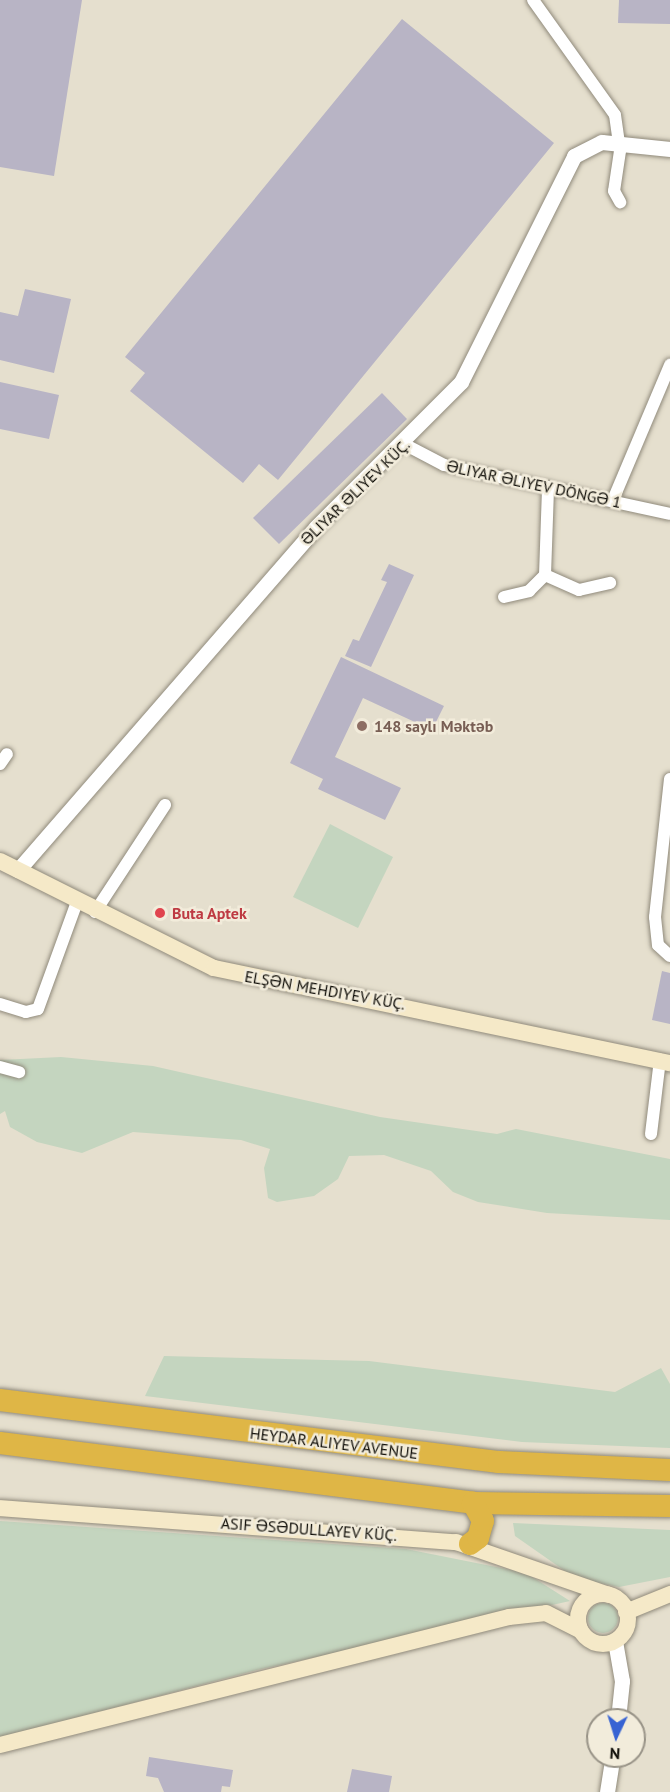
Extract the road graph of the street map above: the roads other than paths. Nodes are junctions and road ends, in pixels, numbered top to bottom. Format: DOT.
graph roads {
  1 [pos="533,0"];
  2 [pos="620,142"];
  3 [pos="670,149"];
  4 [pos="620,202"];
  5 [pos="670,365"];
  6 [pos="404,444"];
  7 [pos="548,487"];
  8 [pos="613,500"];
  9 [pos="670,514"];
  10 [pos="545,575"];
  11 [pos="610,584"];
  12 [pos="504,597"];
  13 [pos="670,779"];
  14 [pos="165,805"];
  15 [pos="0,861"];
  16 [pos="18,870"];
  17 [pos="77,902"];
  18 [pos="95,912"];
  19 [pos="670,956"];
  20 [pos="0,1004"];
  21 [pos="665,1062"];
  22 [pos="0,1067"];
  23 [pos="19,1072"];
  24 [pos="651,1134"];
  25 [pos="0,1400"];
  26 [pos="0,1443"];
  27 [pos="670,1470"];
  28 [pos="479,1503"];
  29 [pos="670,1506"];
  30 [pos="0,1508"];
  31 [pos="670,1520"];
  32 [pos="470,1544"];
  33 [pos="670,1594"];
  34 [pos="609,1595"];
  35 [pos="626,1612"];
  36 [pos="581,1631"];
  37 [pos="615,1641"];
  38 [pos="619,1708"];
  39 [pos="0,1745"];
  40 [pos="611,1768"];
  41 [pos="608,1792"];
  1 -- 2 [label="street"];
  2 -- 3 [label="street, ƏLIYAR ƏLIYEV KÜÇ."];
  2 -- 4 [label="street"];
  2 -- 6 [label="street, ƏLIYAR ƏLIYEV KÜÇ."];
  5 -- 8 [label="street"];
  6 -- 7 [label="street, ƏLIYAR ƏLIYEV DÖNGƏ 1"];
  6 -- 16 [label="street, ƏLIYAR ƏLIYEV KÜÇ."];
  7 -- 8 [label="street, ƏLIYAR ƏLIYEV DÖNGƏ 1"];
  7 -- 10 [label="street"];
  8 -- 9 [label="street, ƏLIYAR ƏLIYEV DÖNGƏ 1"];
  10 -- 11 [label="street"];
  10 -- 12 [label="street"];
  13 -- 19 [label="street"];
  14 -- 18 [label="street"];
  15 -- 16 [label="main road, ELŞƏN MEHDIYEV KÜÇ."];
  16 -- 17 [label="main road, ELŞƏN MEHDIYEV KÜÇ."];
  17 -- 18 [label="main road, ELŞƏN MEHDIYEV KÜÇ."];
  17 -- 20 [label="street"];
  18 -- 21 [label="main road, ELŞƏN MEHDIYEV KÜÇ."];
  21 -- 24 [label="street"];
  22 -- 23 [label="street"];
  25 -- 27 [label="highway, HEYDAR ALIYEV AVENUE"];
  26 -- 28 [label="highway"];
  28 -- 29 [label="highway"];
  28 -- 31 [label="highway"];
  28 -- 32 [label="highway"];
  30 -- 32 [label="main road, ASIF ƏSƏDULLAYEV KÜÇ."];
  32 -- 34 [label="main road, ASIF ƏSƏDULLAYEV KÜÇ."];
  33 -- 35 [label="main road"];
  34 -- 35 [label="main road"];
  34 -- 36 [label="main road"];
  35 -- 37 [label="main road"];
  36 -- 37 [label="main road"];
  36 -- 39 [label="main road"];
  37 -- 38 [label="street"];
  40 -- 41 [label="street"];
}
